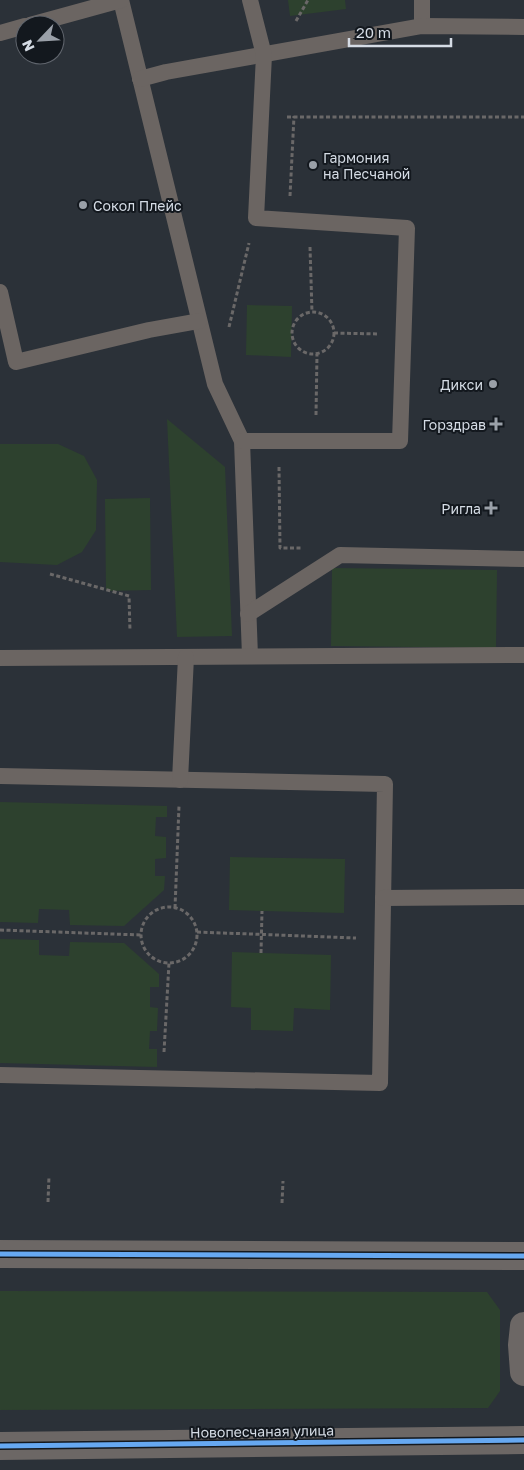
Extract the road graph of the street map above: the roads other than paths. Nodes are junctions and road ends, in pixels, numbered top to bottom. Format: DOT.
graph roads {
  1 [pos="121,0"];
  2 [pos="250,0"];
  3 [pos="422,0"];
  4 [pos="65,15"];
  5 [pos="422,26"];
  6 [pos="524,27"];
  7 [pos="15,29"];
  8 [pos="0,33"];
  9 [pos="264,55"];
  10 [pos="140,78"];
  11 [pos="0,292"];
  12 [pos="199,321"];
  13 [pos="242,441"];
  14 [pos="524,559"];
  15 [pos="248,614"];
  16 [pos="524,655"];
  17 [pos="250,656"];
  18 [pos="186,657"];
  19 [pos="0,658"];
  20 [pos="0,776"];
  21 [pos="180,780"];
  22 [pos="524,897"];
  23 [pos="383,898"];
  24 [pos="0,1075"];
  25 [pos="0,1254"];
  26 [pos="524,1256"];
  27 [pos="524,1326"];
  28 [pos="524,1372"];
  29 [pos="524,1440"];
  30 [pos="0,1446"];
  1 -- 4 [label="lane"];
  1 -- 10 [label="lane"];
  2 -- 9 [label="lane"];
  3 -- 5 [label="lane"];
  5 -- 6 [label="lane"];
  5 -- 9 [label="lane"];
  7 -- 8 [label="lane"];
  9 -- 10 [label="lane"];
  9 -- 13 [label="lane"];
  10 -- 12 [label="lane"];
  11 -- 12 [label="lane"];
  12 -- 13 [label="lane"];
  13 -- 15 [label="lane"];
  14 -- 15 [label="lane"];
  15 -- 17 [label="lane"];
  16 -- 17 [label="lane"];
  17 -- 18 [label="lane"];
  18 -- 19 [label="lane"];
  18 -- 21 [label="lane"];
  20 -- 21 [label="lane"];
  21 -- 23 [label="lane"];
  22 -- 23 [label="lane"];
  23 -- 24 [label="lane"];
  25 -- 26 [label="main road"];
  27 -- 28 [label="main road"];
  29 -- 30 [label="main road, Новопесчаная улица"];
}
